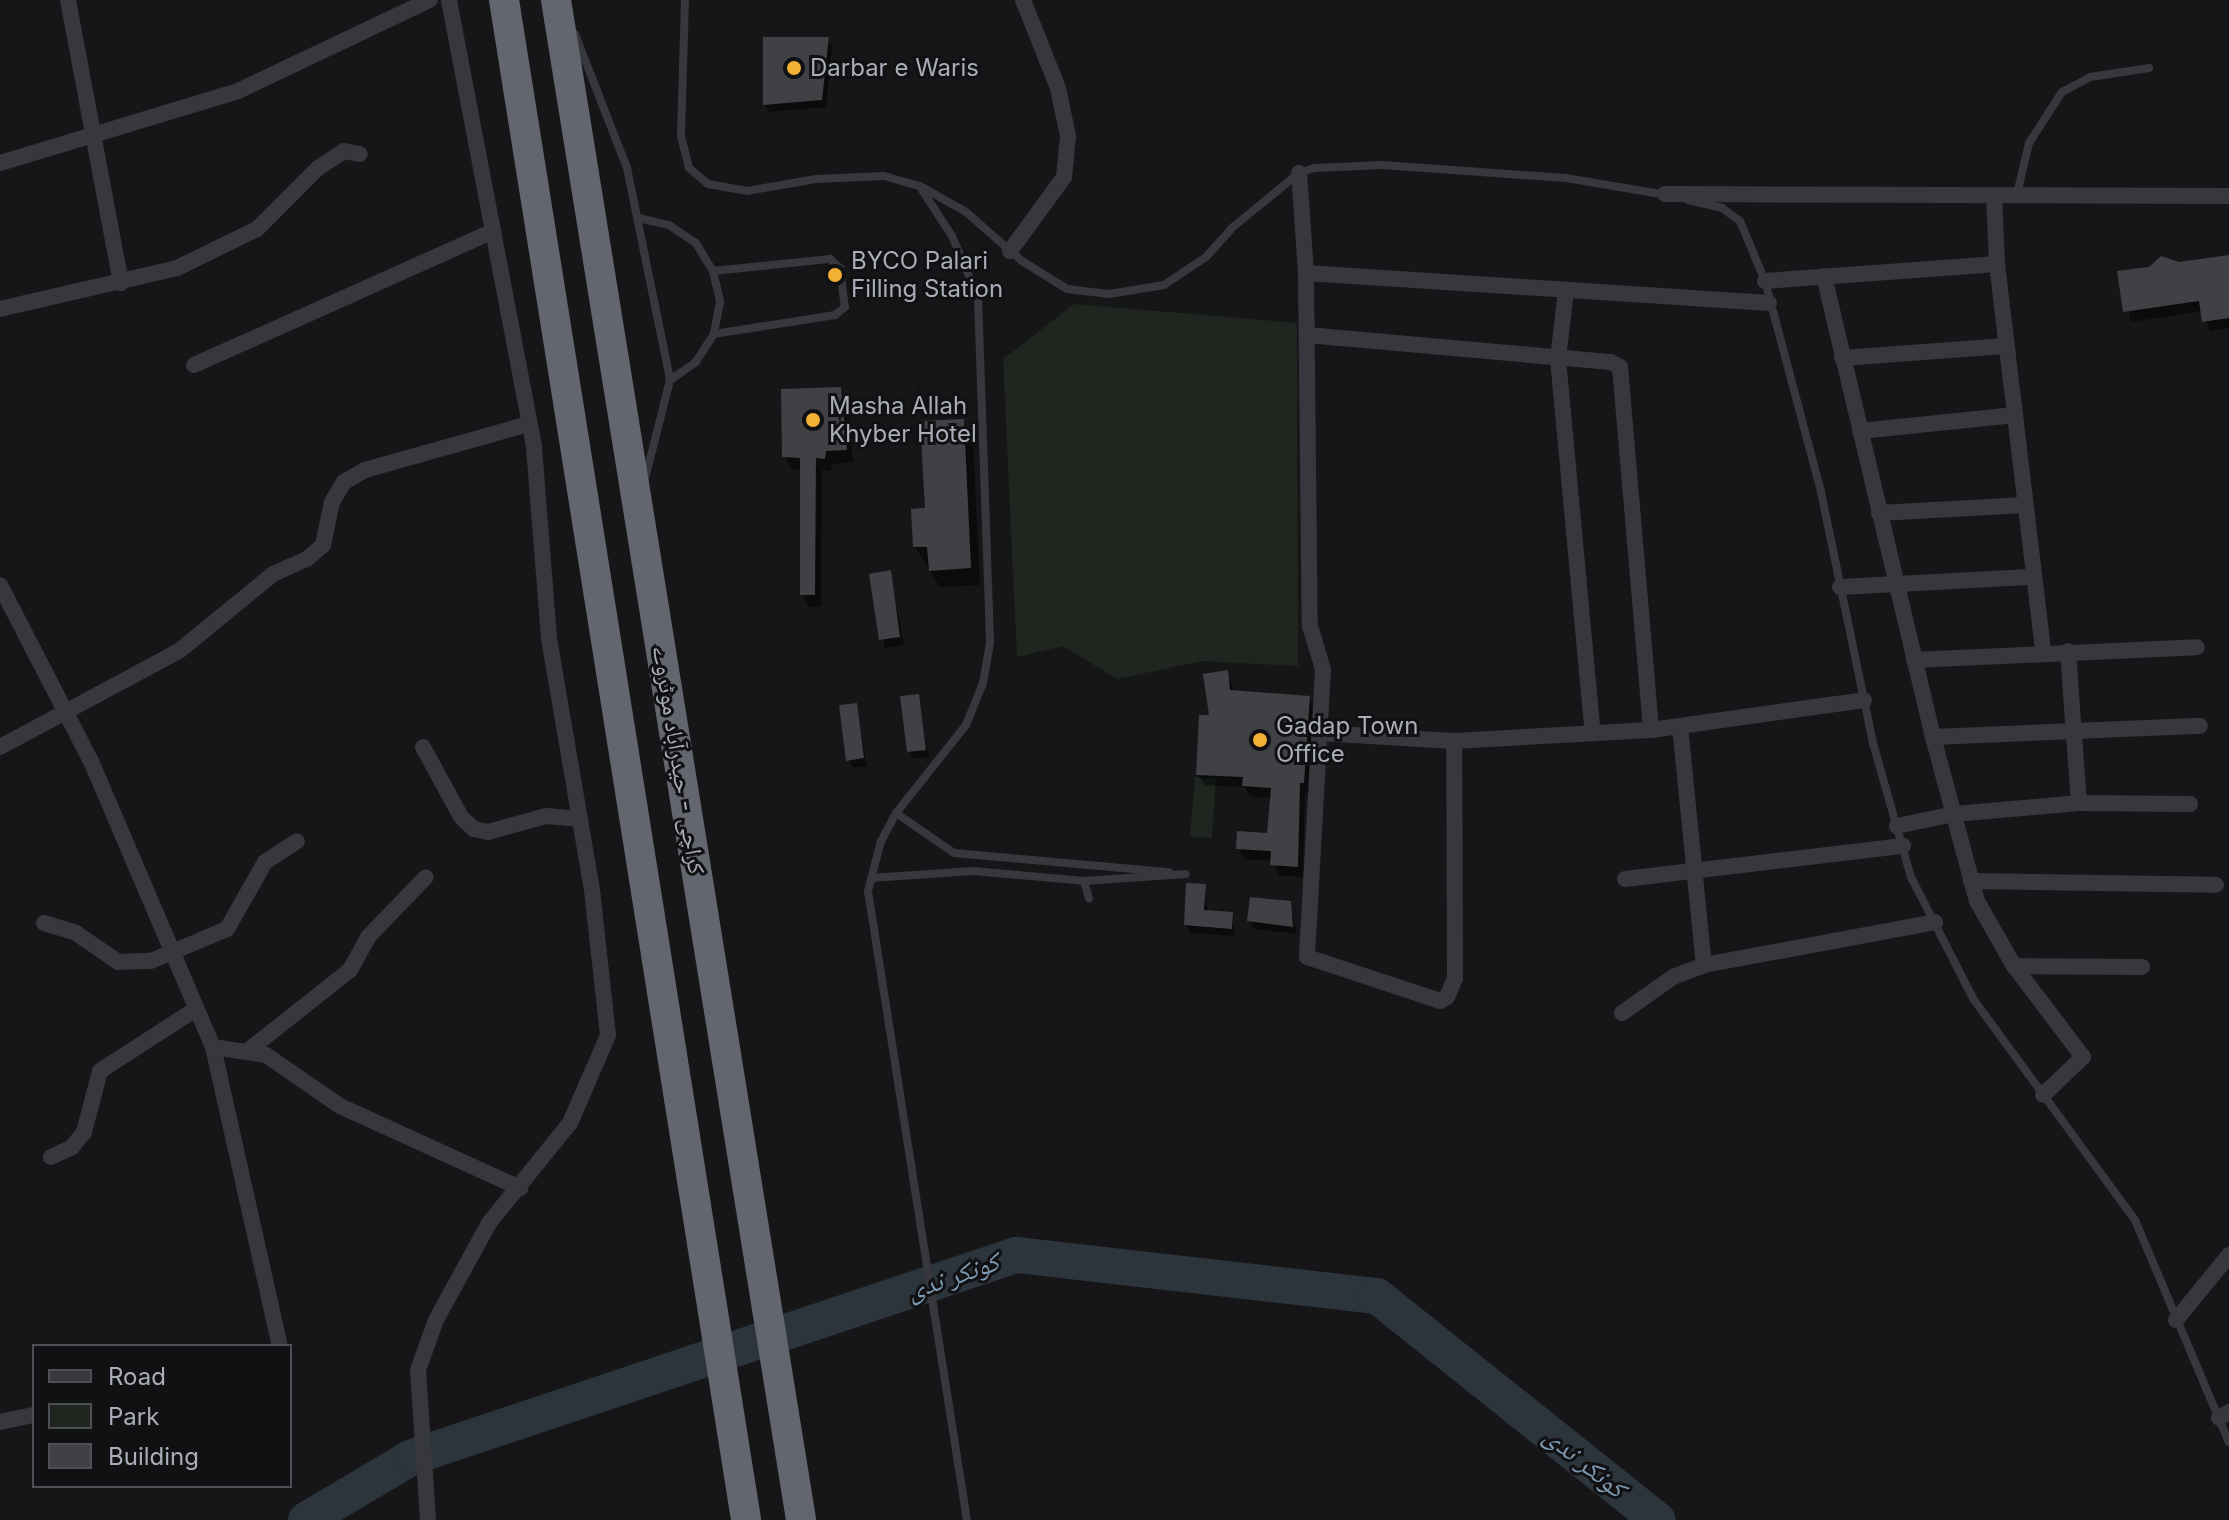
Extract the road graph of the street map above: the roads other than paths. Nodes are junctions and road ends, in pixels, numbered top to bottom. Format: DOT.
graph roads {
  1 [pos="68,0"];
  2 [pos="430,0"];
  3 [pos="449,0"];
  4 [pos="504,0"];
  5 [pos="559,0"];
  6 [pos="685,0"];
  7 [pos="1023,0"];
  8 [pos="2149,68"];
  9 [pos="95,135"];
  10 [pos="360,154"];
  11 [pos="0,163"];
  12 [pos="1299,173"];
  13 [pos="920,186"];
  14 [pos="1665,194"];
  15 [pos="1994,195"];
  16 [pos="2017,195"];
  17 [pos="2229,196"];
  18 [pos="638,218"];
  19 [pos="493,231"];
  20 [pos="1010,251"];
  21 [pos="1997,264"];
  22 [pos="713,271"];
  23 [pos="1306,273"];
  24 [pos="1824,276"];
  25 [pos="1765,281"];
  26 [pos="121,283"];
  27 [pos="1566,290"];
  28 [pos="1769,303"];
  29 [pos="0,309"];
  30 [pos="714,334"];
  31 [pos="1307,335"];
  32 [pos="2006,346"];
  33 [pos="1842,358"];
  34 [pos="1558,359"];
  35 [pos="194,365"];
  36 [pos="670,380"];
  37 [pos="2015,415"];
  38 [pos="529,424"];
  39 [pos="1860,431"];
  40 [pos="638,503"];
  41 [pos="2025,505"];
  42 [pos="1879,513"];
  43 [pos="2034,577"];
  44 [pos="1896,583"];
  45 [pos="0,585"];
  46 [pos="1840,587"];
  47 [pos="2197,647"];
  48 [pos="2068,651"];
  49 [pos="2043,652"];
  50 [pos="1914,660"];
  51 [pos="1864,700"];
  52 [pos="68,712"];
  53 [pos="1680,726"];
  54 [pos="2200,726"];
  55 [pos="1651,730"];
  56 [pos="2074,731"];
  57 [pos="1319,733"];
  58 [pos="1593,733"];
  59 [pos="1933,737"];
  60 [pos="1454,741"];
  61 [pos="0,747"];
  62 [pos="423,747"];
  63 [pos="2079,803"];
  64 [pos="2190,804"];
  65 [pos="896,813"];
  66 [pos="1954,814"];
  67 [pos="580,819"];
  68 [pos="1897,826"];
  69 [pos="297,841"];
  70 [pos="1903,846"];
  71 [pos="1694,869"];
  72 [pos="426,877"];
  73 [pos="871,878"];
  74 [pos="1625,879"];
  75 [pos="1084,881"];
  76 [pos="1971,881"];
  77 [pos="2216,885"];
  78 [pos="1089,898"];
  79 [pos="1935,922"];
  80 [pos="44,923"];
  81 [pos="174,951"];
  82 [pos="1704,965"];
  83 [pos="2014,966"];
  84 [pos="2142,967"];
  85 [pos="196,1009"];
  86 [pos="1622,1013"];
  87 [pos="213,1047"];
  88 [pos="250,1049"];
  89 [pos="2043,1095"];
  90 [pos="51,1157"];
  91 [pos="520,1188"];
  92 [pos="2229,1255"];
  93 [pos="2176,1320"];
  94 [pos="280,1344"];
  95 [pos="32,1415"];
  96 [pos="2224,1415"];
  97 [pos="0,1422"];
  98 [pos="2229,1442"];
  99 [pos="428,1520"];
  100 [pos="746,1520"];
  101 [pos="801,1520"];
  102 [pos="967,1520"];
  1 -- 9 [label="street"];
  2 -- 9 [label="street"];
  3 -- 19 [label="street"];
  4 -- 100 [label="highway"];
  5 -- 18 [label="lane"];
  5 -- 40 [label="highway, کراچی - حیدرآباد موٹروے"];
  6 -- 13 [label="lane"];
  7 -- 20 [label="street"];
  8 -- 16 [label="lane"];
  9 -- 11 [label="street"];
  9 -- 26 [label="street"];
  10 -- 26 [label="street"];
  12 -- 14 [label="lane"];
  12 -- 20 [label="lane"];
  12 -- 23 [label="street"];
  13 -- 20 [label="lane"];
  13 -- 65 [label="lane"];
  14 -- 15 [label="street"];
  14 -- 25 [label="lane"];
  15 -- 16 [label="street"];
  15 -- 21 [label="street"];
  16 -- 17 [label="street"];
  18 -- 22 [label="lane"];
  18 -- 36 [label="lane"];
  19 -- 35 [label="street"];
  19 -- 38 [label="street"];
  21 -- 24 [label="street"];
  21 -- 32 [label="street"];
  22 -- 30 [label="lane"];
  22 -- 30 [label="lane"];
  23 -- 27 [label="street"];
  23 -- 31 [label="street"];
  24 -- 25 [label="street"];
  24 -- 33 [label="street"];
  25 -- 28 [label="lane"];
  26 -- 29 [label="street"];
  27 -- 28 [label="street"];
  27 -- 34 [label="street"];
  28 -- 46 [label="lane"];
  30 -- 36 [label="lane"];
  31 -- 34 [label="street"];
  31 -- 57 [label="street"];
  32 -- 33 [label="street"];
  32 -- 37 [label="street"];
  33 -- 39 [label="street"];
  34 -- 55 [label="street"];
  34 -- 58 [label="street"];
  36 -- 40 [label="lane"];
  37 -- 39 [label="street"];
  37 -- 41 [label="street"];
  38 -- 52 [label="street"];
  38 -- 67 [label="street"];
  39 -- 42 [label="street"];
  40 -- 101 [label="highway, کراچی - حیدرآباد موٹروے"];
  41 -- 42 [label="street"];
  41 -- 43 [label="street"];
  42 -- 44 [label="street"];
  43 -- 44 [label="street"];
  43 -- 49 [label="street"];
  44 -- 46 [label="street"];
  44 -- 50 [label="street"];
  45 -- 52 [label="street"];
  46 -- 51 [label="lane"];
  47 -- 48 [label="street"];
  48 -- 49 [label="street"];
  48 -- 56 [label="street"];
  49 -- 50 [label="street"];
  50 -- 59 [label="street"];
  51 -- 53 [label="street"];
  51 -- 68 [label="lane"];
  52 -- 61 [label="street"];
  52 -- 81 [label="street"];
  53 -- 55 [label="street"];
  53 -- 71 [label="street"];
  54 -- 56 [label="street"];
  55 -- 58 [label="street"];
  56 -- 59 [label="street"];
  56 -- 63 [label="street"];
  57 -- 60 [label="street"];
  57 -- 60 [label="street"];
  58 -- 60 [label="street"];
  59 -- 66 [label="street"];
  62 -- 67 [label="street"];
  63 -- 64 [label="street"];
  63 -- 66 [label="street"];
  65 -- 73 [label="lane"];
  65 -- 75 [label="lane"];
  66 -- 68 [label="street"];
  66 -- 76 [label="street"];
  67 -- 91 [label="street"];
  68 -- 70 [label="lane"];
  69 -- 81 [label="street"];
  70 -- 71 [label="street"];
  70 -- 79 [label="lane"];
  71 -- 74 [label="street"];
  71 -- 82 [label="street"];
  72 -- 88 [label="street"];
  73 -- 75 [label="lane"];
  73 -- 102 [label="lane"];
  75 -- 78 [label="lane"];
  76 -- 77 [label="street"];
  76 -- 83 [label="street"];
  79 -- 82 [label="street"];
  79 -- 89 [label="lane"];
  80 -- 81 [label="street"];
  81 -- 85 [label="street"];
  82 -- 86 [label="street"];
  83 -- 84 [label="street"];
  83 -- 89 [label="street"];
  85 -- 87 [label="street"];
  85 -- 90 [label="street"];
  87 -- 88 [label="street"];
  87 -- 94 [label="street"];
  88 -- 91 [label="street"];
  89 -- 93 [label="lane"];
  91 -- 99 [label="street"];
  92 -- 93 [label="street"];
  93 -- 96 [label="lane"];
  95 -- 97 [label="street"];
  96 -- 98 [label="lane"];
}
